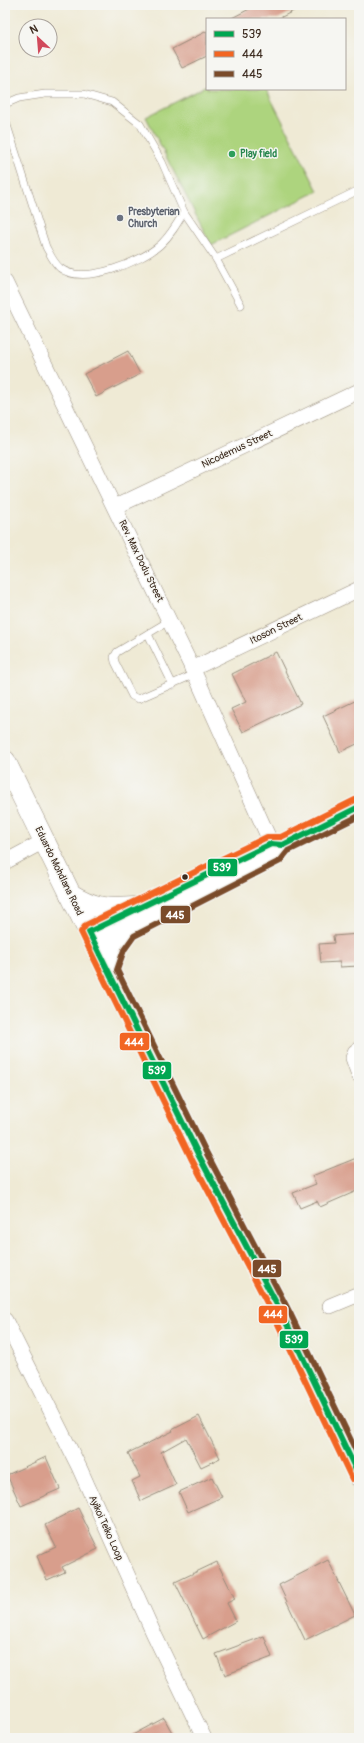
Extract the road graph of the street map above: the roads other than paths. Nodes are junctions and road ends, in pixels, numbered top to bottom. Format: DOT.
graph roads {
  1 [pos="5,104"];
  2 [pos="5,119"];
  3 [pos="359,190"];
  4 [pos="184,212"];
  5 [pos="216,259"];
  6 [pos="5,282"];
  7 [pos="241,305"];
  8 [pos="359,391"];
  9 [pos="115,507"];
  10 [pos="359,589"];
  11 [pos="169,621"];
  12 [pos="148,634"];
  13 [pos="194,672"];
  14 [pos="173,684"];
  15 [pos="5,760"];
  16 [pos="359,807"];
  17 [pos="44,842"];
  18 [pos="277,847"];
  19 [pos="5,862"];
  20 [pos="70,894"];
  21 [pos="141,907"];
  22 [pos="129,930"];
  23 [pos="92,940"];
  24 [pos="108,970"];
  25 [pos="359,1049"];
  26 [pos="359,1075"];
  27 [pos="359,1294"];
  28 [pos="330,1306"];
  29 [pos="5,1320"];
  30 [pos="359,1476"];
  31 [pos="204,1738"];
  1 -- 4 [label="lane"];
  2 -- 4 [label="lane"];
  3 -- 5 [label="lane"];
  4 -- 5 [label="lane"];
  5 -- 7 [label="lane"];
  6 -- 9 [label="street, Rev. Max Dodu Street"];
  8 -- 9 [label="street, Nicodemus Street"];
  9 -- 11 [label="street, Rev. Max Dodu Street"];
  10 -- 13 [label="street, Itoson Street"];
  11 -- 12 [label="lane"];
  11 -- 13 [label="street, Rev. Max Dodu Street"];
  12 -- 14 [label="lane"];
  12 -- 14 [label="lane"];
  13 -- 14 [label="lane"];
  13 -- 18 [label="street, Rev. Max Dodu Street"];
  15 -- 17 [label="main road, Eduardo Mohdlana Road"];
  16 -- 18 [label="street"];
  17 -- 19 [label="street"];
  17 -- 20 [label="main road, Eduardo Mohdlana Road"];
  18 -- 21 [label="street"];
  18 -- 22 [label="street"];
  20 -- 21 [label="main road"];
  20 -- 23 [label="main road, Eduardo Mohdlana Road"];
  21 -- 23 [label="street"];
  22 -- 23 [label="street"];
  22 -- 24 [label="main road"];
  23 -- 24 [label="main road, Eduardo Mohdlana Road"];
  24 -- 30 [label="main road, Eduardo Mohdlana Road"];
  25 -- 26 [label="street"];
  27 -- 28 [label="street"];
  29 -- 31 [label="street, Ayikoi Teiko Loop"];
}
